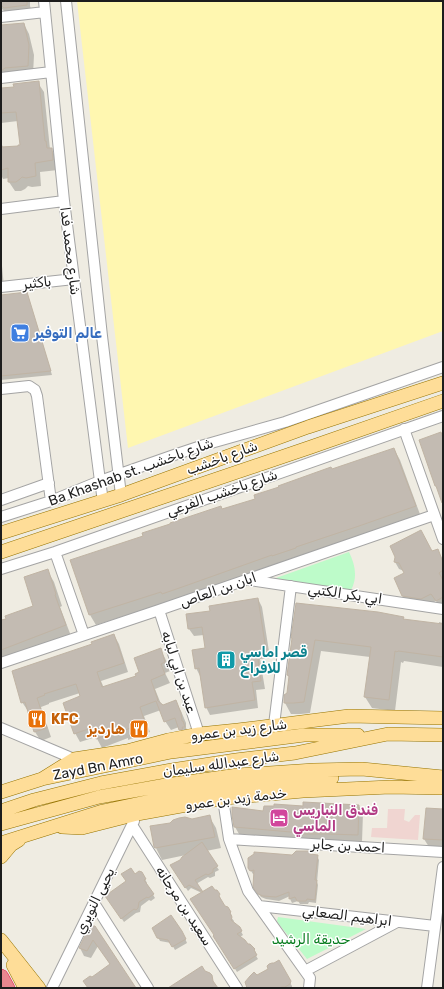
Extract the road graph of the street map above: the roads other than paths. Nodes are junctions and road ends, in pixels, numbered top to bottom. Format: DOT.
graph roads {
  1 [pos="44,1"];
  2 [pos="66,1"];
  3 [pos="45,12"];
  4 [pos="1,17"];
  5 [pos="51,72"];
  6 [pos="1,78"];
  7 [pos="64,201"];
  8 [pos="1,209"];
  9 [pos="74,279"];
  10 [pos="1,287"];
  11 [pos="443,367"];
  12 [pos="443,383"];
  13 [pos="1,389"];
  14 [pos="443,401"];
  15 [pos="343,402"];
  16 [pos="443,416"];
  17 [pos="308,427"];
  18 [pos="404,429"];
  19 [pos="266,462"];
  20 [pos="118,475"];
  21 [pos="271,476"];
  22 [pos="100,481"];
  23 [pos="49,483"];
  24 [pos="121,495"];
  25 [pos="1,500"];
  26 [pos="51,501"];
  27 [pos="103,501"];
  28 [pos="434,515"];
  29 [pos="1,517"];
  30 [pos="1,533"];
  31 [pos="443,539"];
  32 [pos="1,552"];
  33 [pos="55,552"];
  34 [pos="1,569"];
  35 [pos="247,580"];
  36 [pos="291,586"];
  37 [pos="443,609"];
  38 [pos="159,610"];
  39 [pos="84,635"];
  40 [pos="1,663"];
  41 [pos="443,718"];
  42 [pos="274,725"];
  43 [pos="1,728"];
  44 [pos="202,733"];
  45 [pos="388,734"];
  46 [pos="443,735"];
  47 [pos="178,738"];
  48 [pos="216,747"];
  49 [pos="171,752"];
  50 [pos="74,759"];
  51 [pos="413,774"];
  52 [pos="443,777"];
  53 [pos="42,779"];
  54 [pos="443,788"];
  55 [pos="1,792"];
  56 [pos="223,799"];
  57 [pos="1,811"];
  58 [pos="134,819"];
  59 [pos="1,824"];
  60 [pos="55,826"];
  61 [pos="25,836"];
  62 [pos="229,839"];
  63 [pos="1,843"];
  64 [pos="443,852"];
  65 [pos="1,857"];
  66 [pos="443,867"];
  67 [pos="94,903"];
  68 [pos="259,906"];
  69 [pos="397,922"];
  70 [pos="435,926"];
  71 [pos="2,941"];
  72 [pos="305,971"];
  73 [pos="1,977"];
  74 [pos="7,988"];
  75 [pos="25,988"];
  76 [pos="39,988"];
  77 [pos="52,988"];
  78 [pos="148,988"];
  79 [pos="237,988"];
  80 [pos="309,988"];
  81 [pos="427,988"];
  1 -- 3 [label="street, شارع محمد فدا"];
  2 -- 20 [label="street, شارع محمد فدا"];
  3 -- 4 [label="street"];
  3 -- 5 [label="street, شارع محمد فدا"];
  5 -- 6 [label="street"];
  5 -- 7 [label="street, شارع محمد فدا"];
  7 -- 8 [label="street"];
  7 -- 9 [label="street, شارع محمد فدا"];
  9 -- 10 [label="street, باكثير"];
  9 -- 22 [label="street, شارع محمد فدا"];
  11 -- 15 [label="street, Ba Khashab st. شارع باخشب"];
  12 -- 17 [label="main road, شارع باخشب"];
  13 -- 23 [label="street"];
  14 -- 19 [label="main road, شارع باخشب"];
  15 -- 17 [label="street"];
  15 -- 20 [label="street, Ba Khashab st. شارع باخشب"];
  16 -- 18 [label="street, شارع باخشب الفرعي"];
  17 -- 24 [label="main road, شارع باخشب"];
  18 -- 21 [label="street, شارع باخشب الفرعي"];
  18 -- 28 [label="street"];
  19 -- 21 [label="street"];
  19 -- 32 [label="main road, شارع باخشب"];
  20 -- 22 [label="street, Ba Khashab st. شارع باخشب"];
  20 -- 24 [label="street, شارع محمد فدا"];
  21 -- 33 [label="street, شارع باخشب الفرعي"];
  22 -- 26 [label="street, Ba Khashab st. شارع باخشب"];
  22 -- 27 [label="street, شارع محمد فدا"];
  23 -- 25 [label="street"];
  23 -- 26 [label="street"];
  24 -- 27 [label="main road, شارع باخشب"];
  26 -- 29 [label="street, Ba Khashab st. شارع باخشب"];
  27 -- 30 [label="main road, شارع باخشب"];
  28 -- 31 [label="street"];
  28 -- 35 [label="street, ابان بن العاص"];
  33 -- 34 [label="street, شارع باخشب الفرعي"];
  33 -- 39 [label="street"];
  35 -- 36 [label="street, ابي بكر الكتبي"];
  35 -- 38 [label="street, ابان بن العاص"];
  36 -- 37 [label="street, ابي بكر الكتبي"];
  36 -- 42 [label="street"];
  38 -- 39 [label="street, ابان بن العاص"];
  38 -- 44 [label="street, عبد بن ابي لبابه"];
  39 -- 40 [label="street, ابان بن العاص"];
  41 -- 42 [label="main road, شارع زيد بن عمرو"];
  42 -- 44 [label="main road, شارع زيد بن عمرو"];
  43 -- 50 [label="street"];
  44 -- 47 [label="main road, شارع زيد بن عمرو"];
  44 -- 48 [label="main road"];
  45 -- 46 [label="main road, شارع عبدالله سليمان"];
  45 -- 48 [label="main road, Zayd Bn Amro"];
  45 -- 57 [label="main road, شارع عبدالله سليمان"];
  47 -- 49 [label="main road"];
  47 -- 50 [label="main road, شارع زيد بن عمرو"];
  48 -- 49 [label="main road, Zayd Bn Amro"];
  49 -- 53 [label="main road, Zayd Bn Amro"];
  50 -- 53 [label="main road, شارع زيد بن عمرو"];
  51 -- 52 [label="main road, شارع عبدالله سليمان"];
  51 -- 59 [label="main road, شارع عبدالله سليمان"];
  51 -- 60 [label="main road"];
  53 -- 55 [label="main road, Zayd Bn Amro"];
  54 -- 56 [label="main road, خدمة زيد بن عمرو"];
  56 -- 58 [label="main road, خدمة زيد بن عمرو"];
  56 -- 62 [label="street"];
  58 -- 60 [label="main road, خدمة زيد بن عمرو"];
  58 -- 67 [label="street, يحيى النويري"];
  58 -- 79 [label="street, سعيد بن مرجانه"];
  60 -- 61 [label="main road"];
  61 -- 63 [label="main road"];
  61 -- 65 [label="main road"];
  62 -- 64 [label="street, احمد بن جابر"];
  62 -- 68 [label="street"];
  66 -- 70 [label="street"];
  67 -- 77 [label="street, يحيى النويري"];
  67 -- 78 [label="street"];
  68 -- 69 [label="street, ابراهيم الصعابي"];
  68 -- 72 [label="street"];
  69 -- 70 [label="street, ابراهيم الصعابي"];
  69 -- 72 [label="street"];
  70 -- 81 [label="street"];
  71 -- 75 [label="main road"];
  71 -- 76 [label="main road"];
  72 -- 80 [label="street"];
  73 -- 74 [label="highway"];
}
